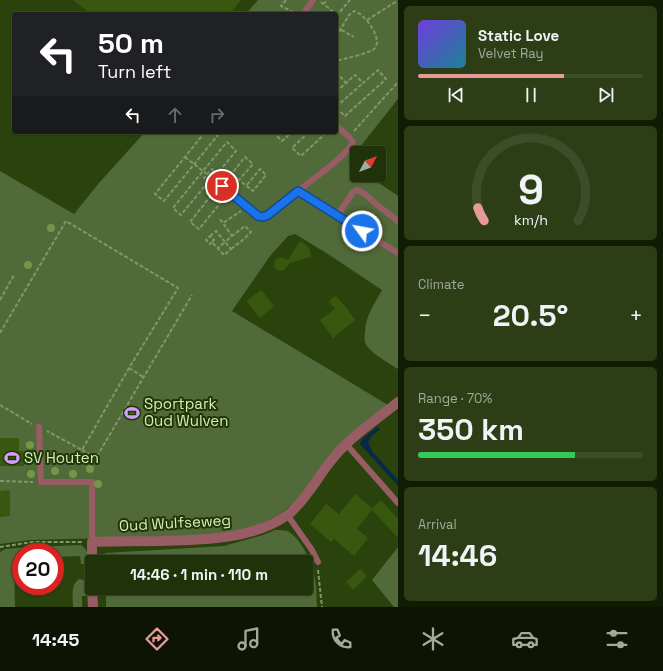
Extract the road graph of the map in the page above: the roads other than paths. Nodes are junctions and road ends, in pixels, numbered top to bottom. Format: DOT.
graph roads {
  1 [pos="313,0"];
  2 [pos="304,12"];
  3 [pos="338,127"];
  4 [pos="222,186"];
  5 [pos="298,191"];
  6 [pos="337,216"];
  7 [pos="398,221"];
  8 [pos="398,253"];
  9 [pos="398,402"];
  10 [pos="39,427"];
  11 [pos="346,444"];
  12 [pos="398,503"];
  13 [pos="288,516"];
  14 [pos="92,542"];
  15 [pos="92,555"];
  16 [pos="318,562"];
  17 [pos="92,595"];
  18 [pos="93,607"];
  1 -- 2 [label="lane"];
  3 -- 5 [label="lane"];
  4 -- 5 [label="lane"];
  5 -- 6 [label="lane"];
  6 -- 7 [label="lane"];
  6 -- 8 [label="lane"];
  9 -- 11 [label="street, Oud Wulfseweg"];
  10 -- 14 [label="lane"];
  11 -- 12 [label="lane"];
  11 -- 13 [label="street, Oud Wulfseweg"];
  13 -- 14 [label="street, Oud Wulfseweg"];
  13 -- 16 [label="lane"];
  14 -- 15 [label="street"];
  17 -- 18 [label="street"];
}
